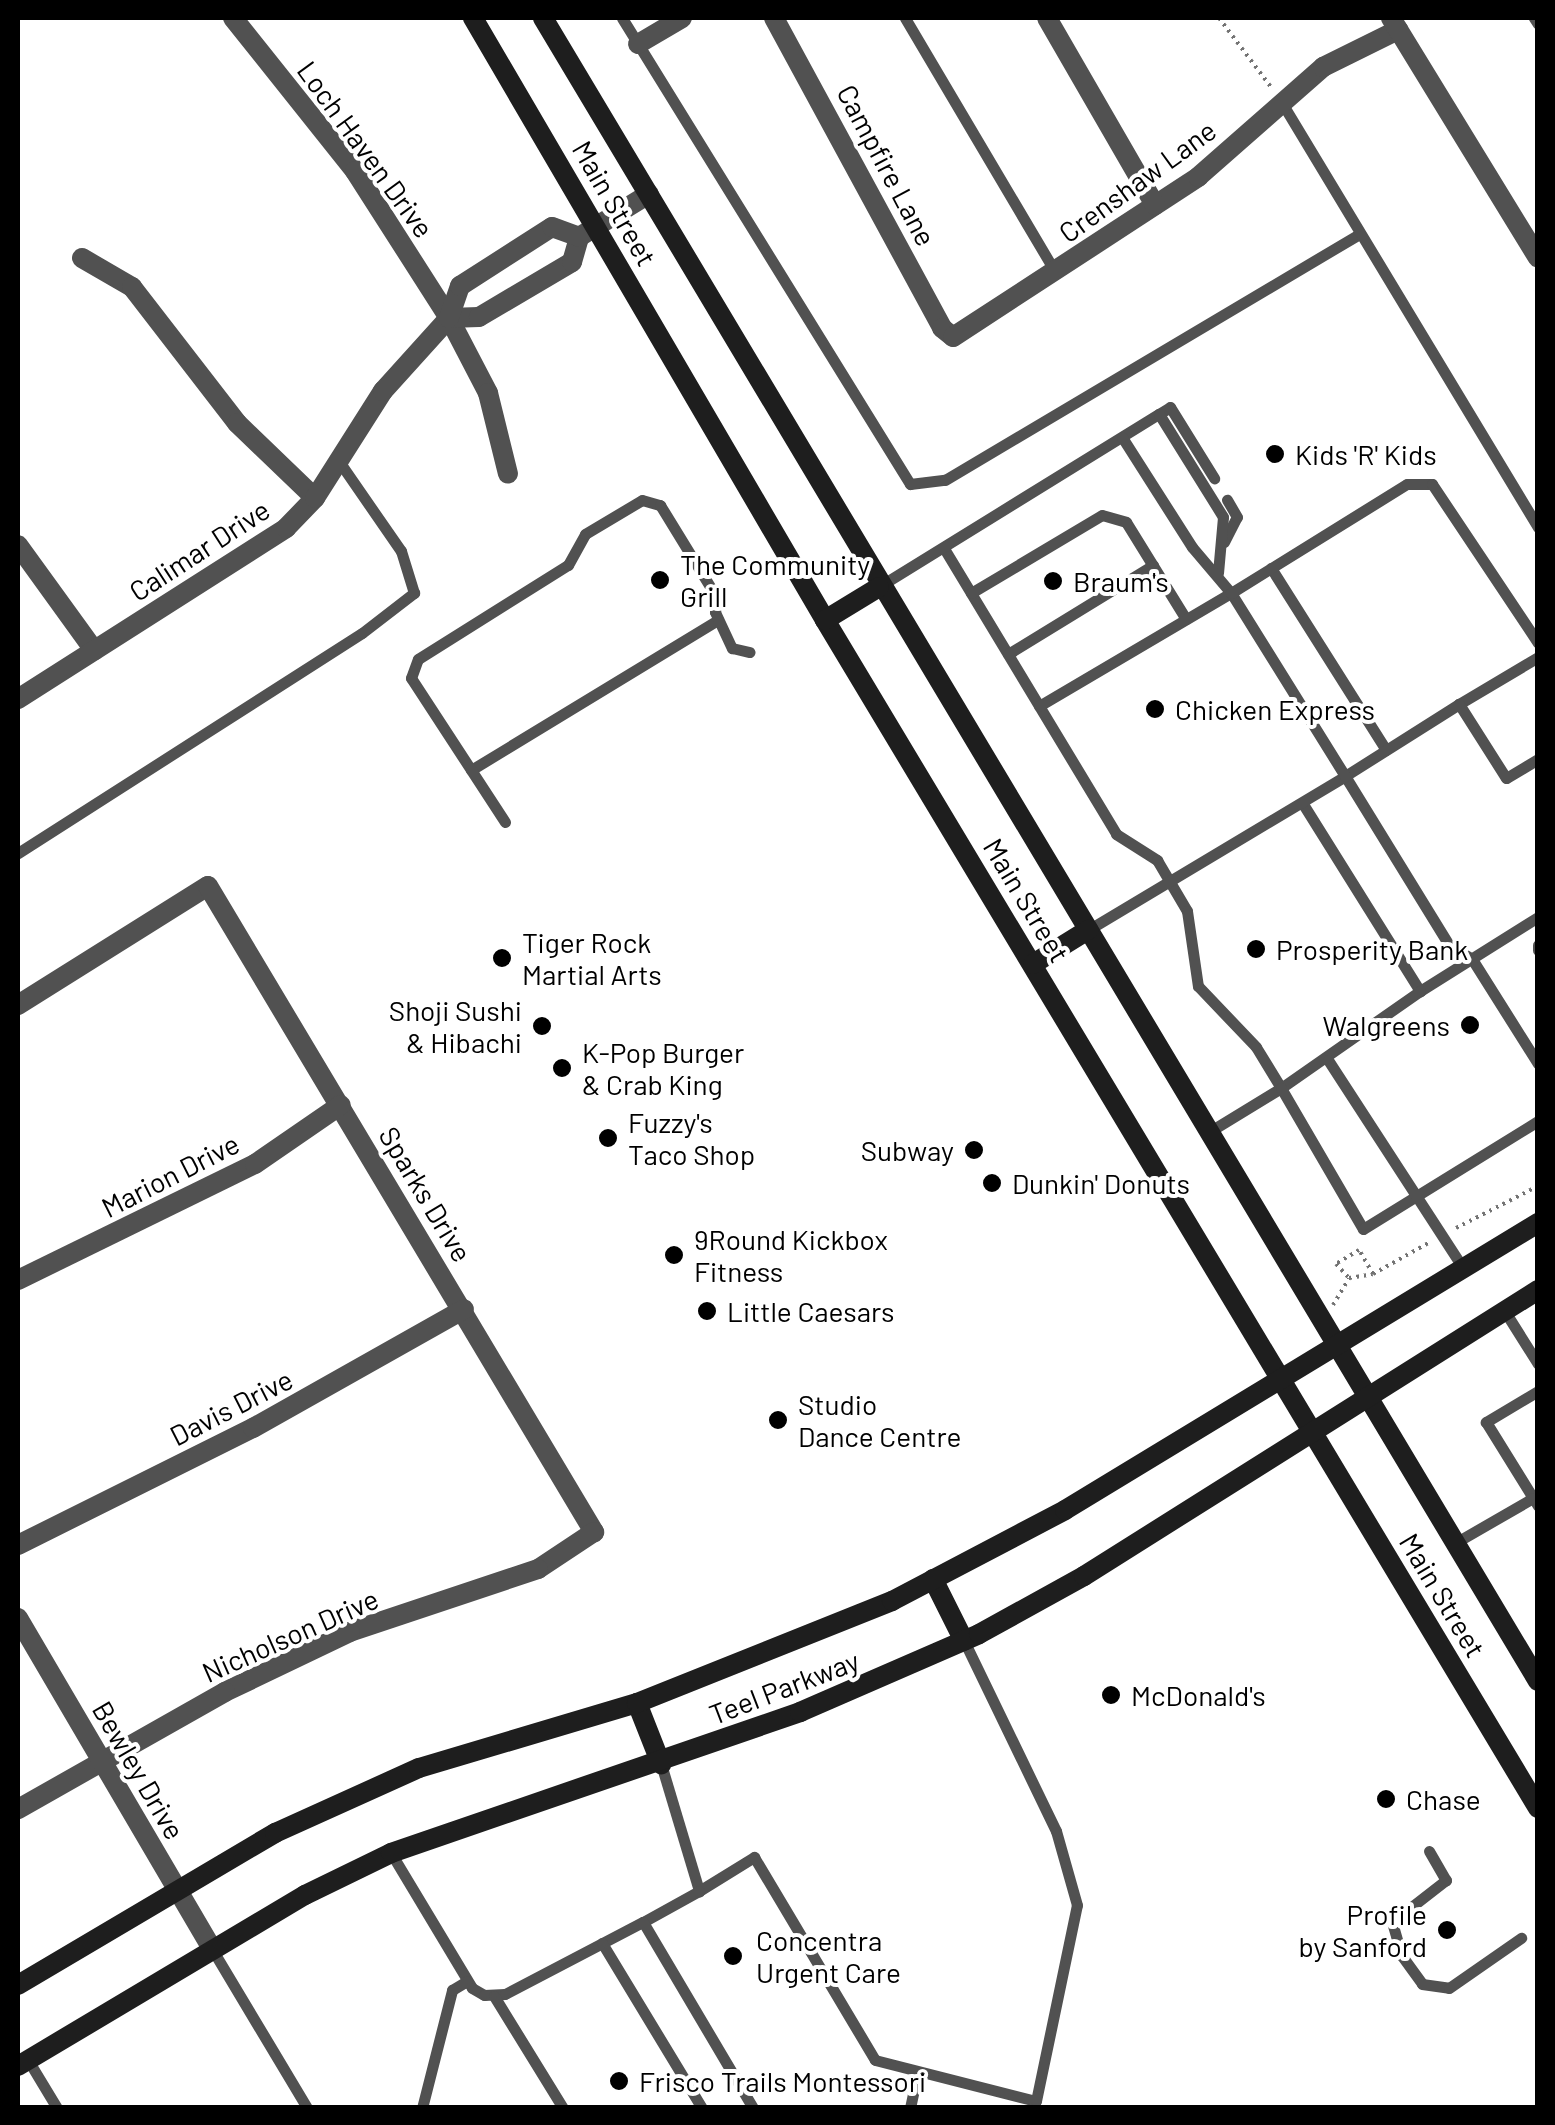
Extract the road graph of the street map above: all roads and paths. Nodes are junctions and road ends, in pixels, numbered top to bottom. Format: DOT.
graph roads {
  1 [pos="233,18"];
  2 [pos="473,18"];
  3 [pos="542,18"];
  4 [pos="622,18"];
  5 [pos="682,18"];
  6 [pos="774,18"];
  7 [pos="905,18"];
  8 [pos="1046,18"];
  9 [pos="1219,18"];
  10 [pos="1395,24"];
  11 [pos="638,44"];
  12 [pos="1282,103"];
  13 [pos="649,194"];
  14 [pos="1155,205"];
  15 [pos="588,232"];
  16 [pos="1360,234"];
  17 [pos="82,258"];
  18 [pos="1538,258"];
  19 [pos="1056,273"];
  20 [pos="450,318"];
  21 [pos="953,337"];
  22 [pos="1159,414"];
  23 [pos="1122,437"];
  24 [pos="338,460"];
  25 [pos="508,474"];
  26 [pos="1214,478"];
  27 [pos="315,498"];
  28 [pos="1227,500"];
  29 [pos="1538,528"];
  30 [pos="1224,542"];
  31 [pos="18,545"];
  32 [pos="945,550"];
  33 [pos="1153,565"];
  34 [pos="1271,568"];
  35 [pos="1218,573"];
  36 [pos="879,586"];
  37 [pos="971,593"];
  38 [pos="1231,593"];
  39 [pos="1186,619"];
  40 [pos="718,620"];
  41 [pos="825,620"];
  42 [pos="1538,643"];
  43 [pos="94,650"];
  44 [pos="750,652"];
  45 [pos="1008,654"];
  46 [pos="1538,657"];
  47 [pos="18,699"];
  48 [pos="1459,704"];
  49 [pos="1039,706"];
  50 [pos="1386,750"];
  51 [pos="1538,759"];
  52 [pos="471,770"];
  53 [pos="1345,776"];
  54 [pos="1302,804"];
  55 [pos="505,822"];
  56 [pos="18,852"];
  57 [pos="1170,885"];
  58 [pos="1538,917"];
  59 [pos="1088,930"];
  60 [pos="1472,958"];
  61 [pos="1033,964"];
  62 [pos="1420,991"];
  63 [pos="18,1005"];
  64 [pos="1328,1060"];
  65 [pos="1538,1064"];
  66 [pos="1281,1088"];
  67 [pos="341,1106"];
  68 [pos="1538,1121"];
  69 [pos="1209,1132"];
  70 [pos="1415,1196"];
  71 [pos="1538,1223"];
  72 [pos="1463,1268"];
  73 [pos="1349,1278"];
  74 [pos="18,1280"];
  75 [pos="1538,1290"];
  76 [pos="1333,1306"];
  77 [pos="464,1309"];
  78 [pos="1504,1310"];
  79 [pos="1336,1345"];
  80 [pos="1538,1364"];
  81 [pos="1279,1378"];
  82 [pos="1538,1391"];
  83 [pos="1367,1396"];
  84 [pos="1311,1431"];
  85 [pos="1535,1502"];
  86 [pos="594,1532"];
  87 [pos="1455,1543"];
  88 [pos="18,1544"];
  89 [pos="934,1578"];
  90 [pos="18,1618"];
  91 [pos="964,1641"];
  92 [pos="1538,1681"];
  93 [pos="638,1703"];
  94 [pos="101,1758"];
  95 [pos="661,1764"];
  96 [pos="1534,1794"];
  97 [pos="18,1809"];
  98 [pos="1429,1851"];
  99 [pos="390,1853"];
  100 [pos="176,1888"];
  101 [pos="699,1891"];
  102 [pos="643,1922"];
  103 [pos="1521,1938"];
  104 [pos="602,1943"];
  105 [pos="212,1949"];
  106 [pos="467,1981"];
  107 [pos="18,1985"];
  108 [pos="494,1996"];
  109 [pos="23,2063"];
  110 [pos="918,2074"];
  111 [pos="57,2108"];
  112 [pos="307,2108"];
  113 [pos="422,2108"];
  114 [pos="562,2108"];
  115 [pos="702,2108"];
  116 [pos="753,2108"];
  117 [pos="910,2108"];
  1 -- 20 [label="street, Loch Haven Drive"];
  2 -- 15 [label="main road, Main Street"];
  3 -- 13 [label="main road, Main Street"];
  4 -- 11 [label="lane"];
  5 -- 11 [label="street"];
  6 -- 21 [label="street, Campfire Lane"];
  7 -- 19 [label="lane"];
  8 -- 14 [label="street"];
  9 -- 12 [label="path"];
  10 -- 12 [label="street, Crenshaw Lane"];
  10 -- 18 [label="street"];
  11 -- 16 [label="lane"];
  12 -- 14 [label="street, Crenshaw Lane"];
  12 -- 16 [label="lane"];
  13 -- 15 [label="street"];
  13 -- 36 [label="main road, Main Street"];
  14 -- 19 [label="street, Crenshaw Lane"];
  15 -- 20 [label="street"];
  15 -- 20 [label="street, Calimar Drive"];
  15 -- 41 [label="main road, Main Street"];
  16 -- 29 [label="lane"];
  17 -- 27 [label="street"];
  19 -- 21 [label="street, Crenshaw Lane"];
  20 -- 24 [label="street, Calimar Drive"];
  20 -- 25 [label="street, Loch Haven Drive"];
  22 -- 23 [label="lane"];
  22 -- 26 [label="lane"];
  22 -- 30 [label="lane"];
  23 -- 32 [label="lane"];
  23 -- 35 [label="lane"];
  24 -- 27 [label="street, Calimar Drive"];
  24 -- 56 [label="lane"];
  27 -- 43 [label="street, Calimar Drive"];
  28 -- 30 [label="lane"];
  30 -- 35 [label="lane"];
  31 -- 43 [label="street"];
  32 -- 36 [label="lane"];
  32 -- 37 [label="lane"];
  33 -- 37 [label="lane"];
  33 -- 39 [label="lane"];
  33 -- 45 [label="lane"];
  34 -- 38 [label="lane"];
  34 -- 42 [label="lane"];
  34 -- 50 [label="lane"];
  35 -- 38 [label="lane"];
  36 -- 41 [label="main road"];
  36 -- 59 [label="main road, Main Street"];
  37 -- 45 [label="lane"];
  38 -- 39 [label="lane"];
  38 -- 53 [label="lane"];
  39 -- 49 [label="lane"];
  40 -- 44 [label="lane"];
  40 -- 52 [label="lane"];
  40 -- 52 [label="lane"];
  41 -- 61 [label="main road, Main Street"];
  43 -- 47 [label="street, Calimar Drive"];
  45 -- 49 [label="lane"];
  46 -- 48 [label="lane"];
  48 -- 50 [label="lane"];
  48 -- 51 [label="lane"];
  49 -- 57 [label="lane"];
  50 -- 53 [label="lane"];
  52 -- 55 [label="lane"];
  53 -- 54 [label="lane"];
  53 -- 60 [label="lane"];
  54 -- 57 [label="lane"];
  54 -- 62 [label="lane"];
  57 -- 59 [label="lane"];
  57 -- 66 [label="lane"];
  58 -- 60 [label="lane"];
  59 -- 61 [label="main road"];
  59 -- 69 [label="main road, Main Street"];
  60 -- 62 [label="lane"];
  60 -- 65 [label="lane"];
  61 -- 81 [label="main road, Main Street"];
  62 -- 64 [label="lane"];
  63 -- 67 [label="street, Sparks Drive"];
  64 -- 66 [label="lane"];
  64 -- 70 [label="lane"];
  66 -- 69 [label="lane"];
  66 -- 70 [label="lane"];
  67 -- 74 [label="street, Marion Drive"];
  67 -- 77 [label="street, Sparks Drive"];
  68 -- 70 [label="lane"];
  69 -- 79 [label="main road, Main Street"];
  70 -- 72 [label="lane"];
  71 -- 72 [label="main road, Teel Parkway"];
  72 -- 79 [label="main road, Teel Parkway"];
  73 -- 73 [label="path"];
  73 -- 76 [label="path"];
  75 -- 78 [label="main road, Teel Parkway"];
  77 -- 86 [label="street, Sparks Drive"];
  77 -- 88 [label="street, Davis Drive"];
  78 -- 80 [label="lane"];
  78 -- 83 [label="main road, Teel Parkway"];
  79 -- 81 [label="main road, Teel Parkway"];
  79 -- 83 [label="main road, Main Street"];
  81 -- 84 [label="main road, Main Street"];
  81 -- 89 [label="main road, Teel Parkway"];
  82 -- 85 [label="lane"];
  83 -- 84 [label="main road, Teel Parkway"];
  83 -- 87 [label="main road, Main Street"];
  84 -- 91 [label="main road, Teel Parkway"];
  84 -- 96 [label="main road, Main Street"];
  85 -- 87 [label="lane"];
  86 -- 94 [label="street, Nicholson Drive"];
  87 -- 92 [label="main road, Main Street"];
  89 -- 91 [label="main road"];
  89 -- 93 [label="main road, Teel Parkway"];
  90 -- 94 [label="street, Bewley Drive"];
  91 -- 95 [label="main road, Teel Parkway"];
  91 -- 110 [label="lane"];
  93 -- 95 [label="main road"];
  93 -- 100 [label="main road, Teel Parkway"];
  94 -- 97 [label="street, Nicholson Drive"];
  94 -- 100 [label="street, Bewley Drive"];
  95 -- 99 [label="main road, Teel Parkway"];
  95 -- 101 [label="lane"];
  98 -- 103 [label="lane"];
  99 -- 105 [label="main road, Teel Parkway"];
  99 -- 106 [label="lane"];
  100 -- 105 [label="street, Bewley Drive"];
  100 -- 107 [label="main road, Teel Parkway"];
  101 -- 102 [label="lane"];
  101 -- 110 [label="lane"];
  102 -- 104 [label="lane"];
  102 -- 116 [label="lane"];
  104 -- 108 [label="lane"];
  104 -- 115 [label="lane"];
  105 -- 109 [label="main road, Teel Parkway"];
  105 -- 112 [label="lane"];
  106 -- 108 [label="lane"];
  106 -- 113 [label="lane"];
  108 -- 114 [label="lane"];
  109 -- 111 [label="lane"];
  110 -- 117 [label="lane"];
}
